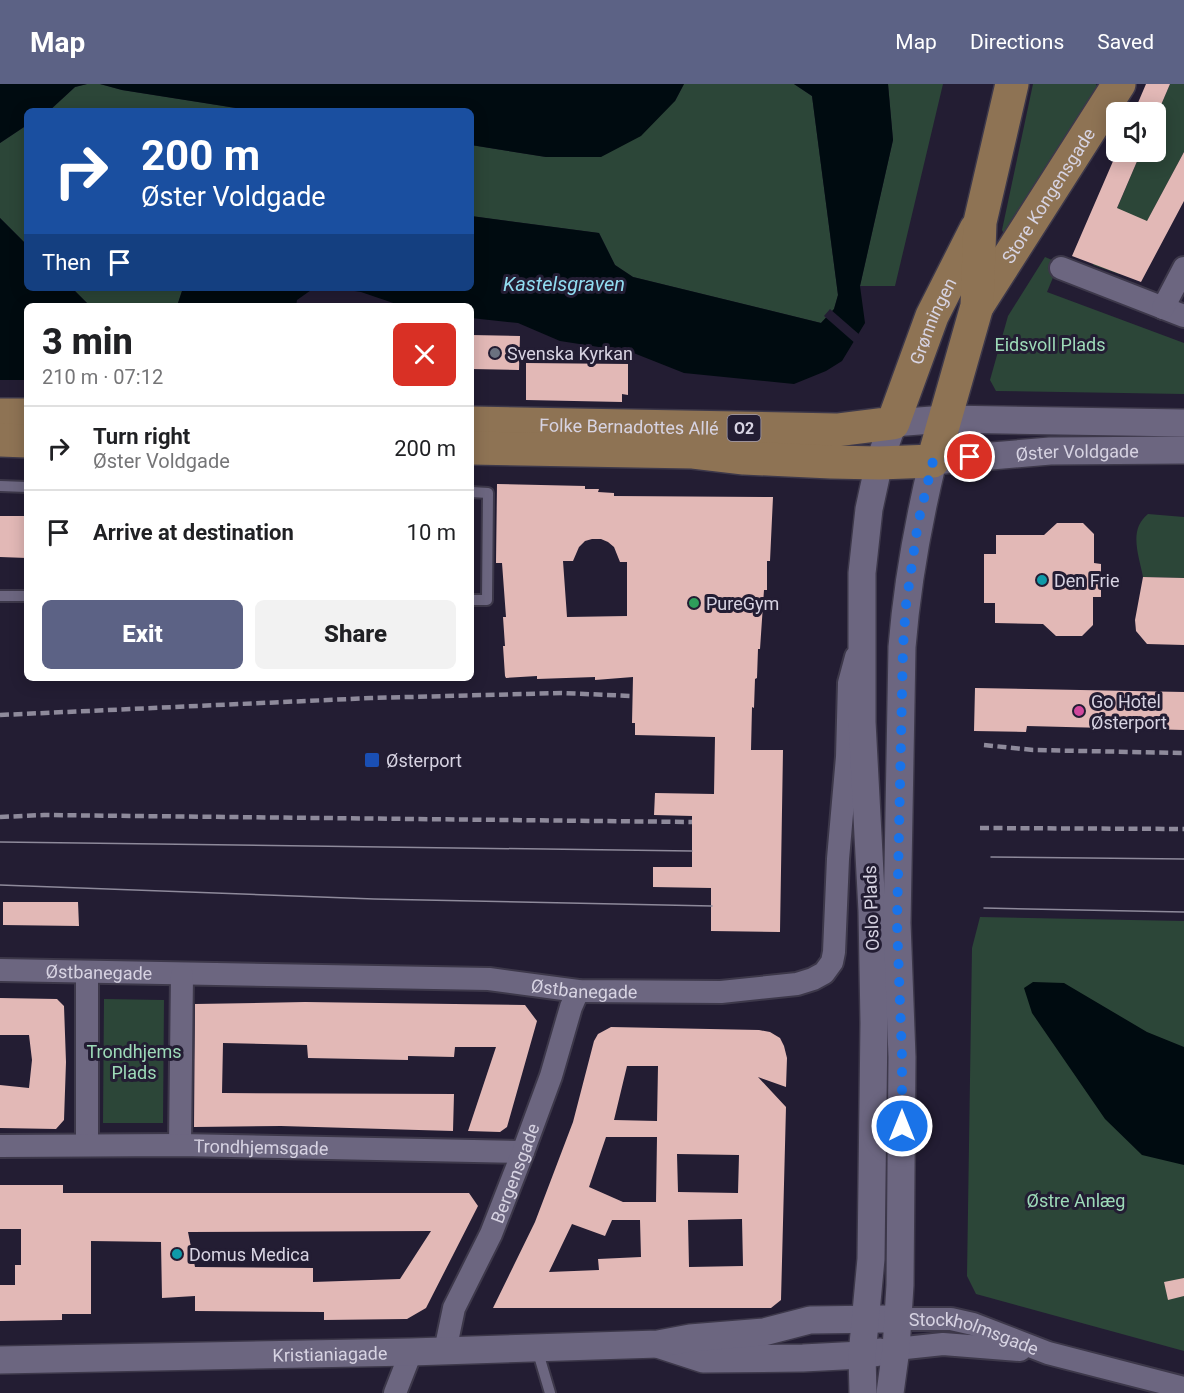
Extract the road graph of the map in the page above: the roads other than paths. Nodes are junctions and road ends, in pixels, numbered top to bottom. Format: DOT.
graph roads {
  1 [pos="1012,84"];
  2 [pos="1119,84"];
  3 [pos="980,222"];
  4 [pos="1061,268"];
  5 [pos="1184,268"];
  6 [pos="977,306"];
  7 [pos="1163,308"];
  8 [pos="1184,316"];
  9 [pos="0,415"];
  10 [pos="24,415"];
  11 [pos="945,419"];
  12 [pos="474,423"];
  13 [pos="893,423"];
  14 [pos="1184,423"];
  15 [pos="0,440"];
  16 [pos="24,441"];
  17 [pos="474,448"];
  18 [pos="1184,450"];
  19 [pos="933,461"];
  20 [pos="879,463"];
  21 [pos="0,486"];
  22 [pos="24,487"];
  23 [pos="474,492"];
  24 [pos="0,596"];
  25 [pos="24,596"];
  26 [pos="474,600"];
  27 [pos="862,635"];
  28 [pos="0,970"];
  29 [pos="87,972"];
  30 [pos="182,975"];
  31 [pos="578,991"];
  32 [pos="87,1145"];
  33 [pos="180,1145"];
  34 [pos="0,1146"];
  35 [pos="523,1152"];
  36 [pos="866,1318"];
  37 [pos="898,1319"];
  38 [pos="658,1344"];
  39 [pos="537,1348"];
  40 [pos="896,1349"];
  41 [pos="445,1351"];
  42 [pos="411,1352"];
  43 [pos="1048,1353"];
  44 [pos="862,1355"];
  45 [pos="0,1360"];
  46 [pos="1184,1388"];
  47 [pos="395,1393"];
  48 [pos="550,1393"];
  49 [pos="863,1393"];
  50 [pos="890,1393"];
  1 -- 3 [label="main road, Grønningen"];
  2 -- 6 [label="main road, Store Kongensgade"];
  3 -- 6 [label="main road, Grønningen"];
  3 -- 13 [label="main road, Grønningen"];
  4 -- 7 [label="street"];
  5 -- 7 [label="street"];
  6 -- 11 [label="main road, Grønningen"];
  7 -- 8 [label="street"];
  9 -- 10 [label="main road"];
  11 -- 13 [label="street, Øster Voldgade"];
  11 -- 14 [label="street, Øster Voldgade"];
  11 -- 19 [label="main road, Grønningen"];
  12 -- 13 [label="main road, Folke Bernadottes Allé / O2"];
  13 -- 20 [label="street, Oslo Plads"];
  15 -- 16 [label="main road"];
  17 -- 20 [label="main road, Folke Bernadottes Allé / O2"];
  18 -- 19 [label="street, Øster Voldgade"];
  19 -- 20 [label="main road, O2"];
  19 -- 37 [label="street, Oslo Plads"];
  20 -- 27 [label="street, Oslo Plads"];
  21 -- 22 [label="lane"];
  23 -- 26 [label="lane"];
  24 -- 25 [label="lane"];
  27 -- 31 [label="street, Østbanegade"];
  27 -- 36 [label="street, Oslo Plads"];
  28 -- 29 [label="street, Østbanegade"];
  29 -- 30 [label="street, Østbanegade"];
  29 -- 32 [label="street"];
  30 -- 31 [label="street, Østbanegade"];
  30 -- 33 [label="street"];
  31 -- 35 [label="street, Bergensgade"];
  32 -- 33 [label="street, Trondhjemsgade"];
  32 -- 34 [label="street, Trondhjemsgade"];
  33 -- 35 [label="street, Trondhjemsgade"];
  35 -- 41 [label="street, Bergensgade"];
  36 -- 37 [label="street, Kristianiagade"];
  36 -- 38 [label="street, Kristianiagade"];
  36 -- 44 [label="street, Oslo Plads"];
  37 -- 40 [label="street, Oslo Plads"];
  37 -- 43 [label="street, Stockholmsgade"];
  38 -- 39 [label="street, Kristianiagade"];
  38 -- 44 [label="street, Kristianiagade"];
  39 -- 41 [label="street, Kristianiagade"];
  39 -- 48 [label="lane"];
  40 -- 43 [label="street, Stockholmsgade"];
  40 -- 44 [label="street, Kristianiagade"];
  40 -- 50 [label="street, Oslo Plads"];
  41 -- 42 [label="street, Kristianiagade"];
  42 -- 45 [label="street, Kristianiagade"];
  42 -- 47 [label="street"];
  43 -- 46 [label="street, Stockholmsgade"];
  44 -- 49 [label="street, Oslo Plads"];
}
